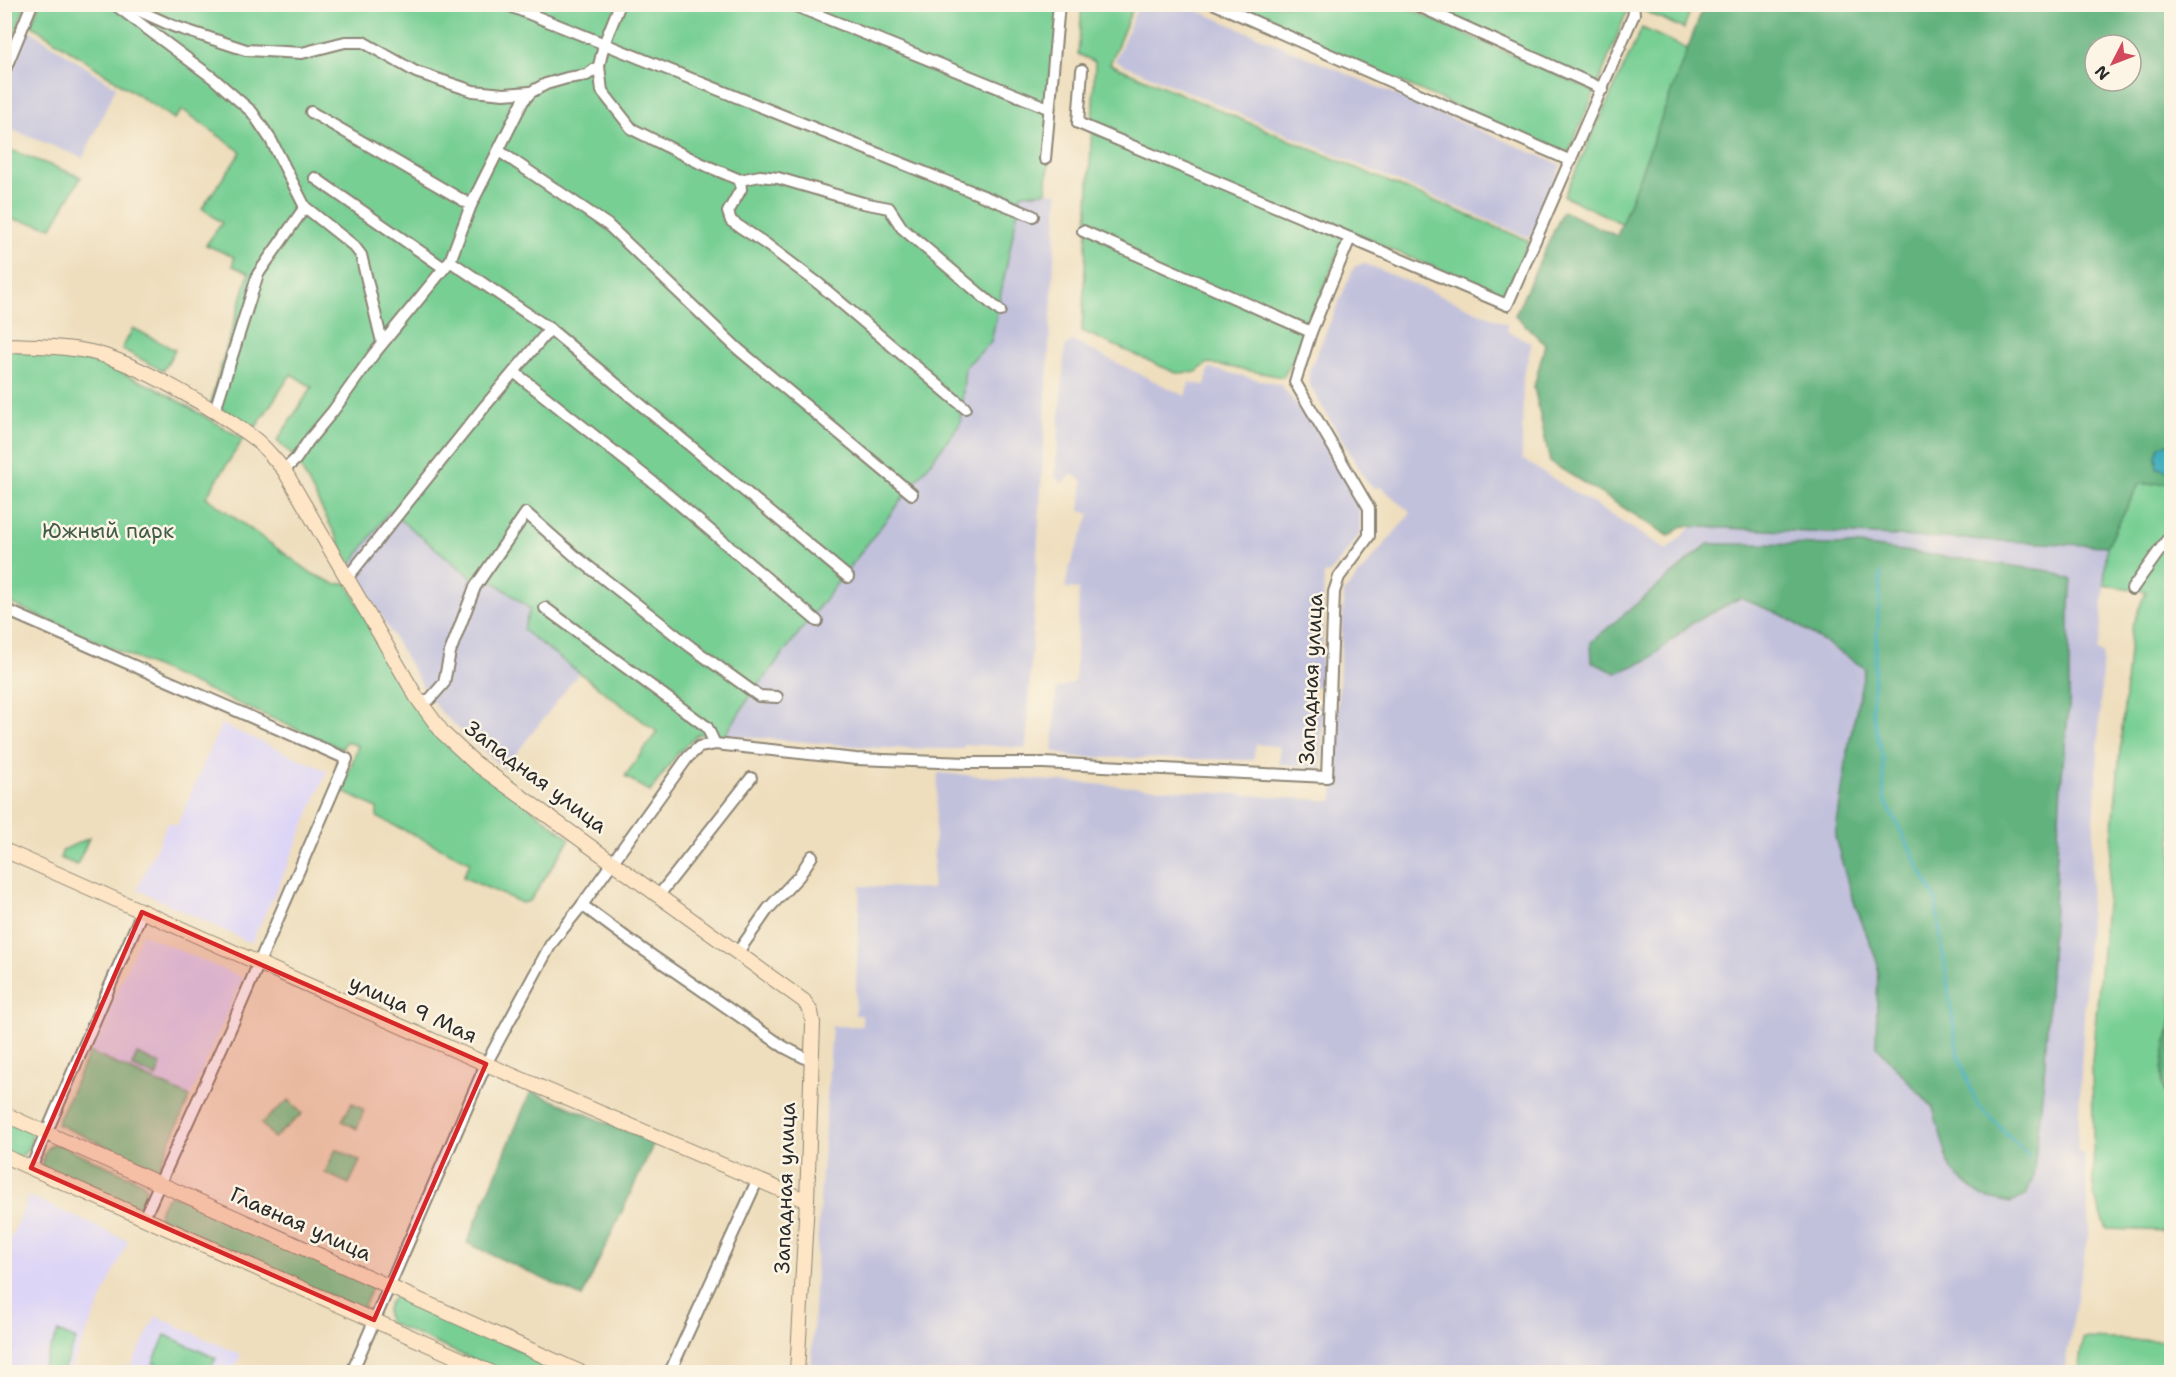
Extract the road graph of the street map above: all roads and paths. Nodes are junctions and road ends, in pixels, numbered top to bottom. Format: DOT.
graph roads {
  1 [pos="32,4"];
  2 [pos="114,4"];
  3 [pos="124,4"];
  4 [pos="505,4"];
  5 [pos="620,4"];
  6 [pos="791,4"];
  7 [pos="1059,4"];
  8 [pos="1215,4"];
  9 [pos="1414,4"];
  10 [pos="1633,4"];
  11 [pos="604,44"];
  12 [pos="599,66"];
  13 [pos="1082,70"];
  14 [pos="4,72"];
  15 [pos="1603,89"];
  16 [pos="531,92"];
  17 [pos="1048,108"];
  18 [pos="311,112"];
  19 [pos="499,151"];
  20 [pos="1045,159"];
  21 [pos="1571,161"];
  22 [pos="315,178"];
  23 [pos="740,180"];
  24 [pos="471,205"];
  25 [pos="305,207"];
  26 [pos="1033,216"];
  27 [pos="1083,231"];
  28 [pos="1350,238"];
  29 [pos="447,264"];
  30 [pos="1000,311"];
  31 [pos="550,329"];
  32 [pos="1311,332"];
  33 [pos="382,342"];
  34 [pos="4,345"];
  35 [pos="514,372"];
  36 [pos="965,408"];
  37 [pos="214,413"];
  38 [pos="284,470"];
  39 [pos="912,494"];
  40 [pos="2172,533"];
  41 [pos="848,577"];
  42 [pos="347,578"];
  43 [pos="2132,589"];
  44 [pos="545,608"];
  45 [pos="4,609"];
  46 [pos="817,621"];
  47 [pos="777,697"];
  48 [pos="420,702"];
  49 [pos="715,744"];
  50 [pos="751,778"];
  51 [pos="4,850"];
  52 [pos="812,856"];
  53 [pos="613,861"];
  54 [pos="659,895"];
  55 [pos="582,905"];
  56 [pos="142,912"];
  57 [pos="738,952"];
  58 [pos="260,963"];
  59 [pos="811,1061"];
  60 [pos="486,1064"];
  61 [pos="4,1114"];
  62 [pos="46,1133"];
  63 [pos="4,1156"];
  64 [pos="31,1168"];
  65 [pos="757,1181"];
  66 [pos="160,1184"];
  67 [pos="807,1202"];
  68 [pos="144,1218"];
  69 [pos="389,1286"];
  70 [pos="374,1320"];
  71 [pos="352,1372"];
  72 [pos="490,1372"];
  73 [pos="580,1372"];
  74 [pos="670,1372"];
  75 [pos="797,1372"];
  1 -- 14 [label="street"];
  2 -- 25 [label="street"];
  3 -- 16 [label="street"];
  4 -- 11 [label="street"];
  5 -- 11 [label="street"];
  6 -- 17 [label="street"];
  7 -- 17 [label="street"];
  8 -- 21 [label="street"];
  9 -- 15 [label="street"];
  10 -- 15 [label="street"];
  11 -- 12 [label="street"];
  11 -- 26 [label="street"];
  12 -- 16 [label="street"];
  12 -- 23 [label="street"];
  13 -- 28 [label="street"];
  15 -- 21 [label="street"];
  16 -- 19 [label="street"];
  17 -- 20 [label="street"];
  18 -- 24 [label="street"];
  19 -- 24 [label="street"];
  19 -- 39 [label="street"];
  21 -- 28 [label="street"];
  22 -- 29 [label="street"];
  23 -- 30 [label="street"];
  23 -- 36 [label="street"];
  24 -- 29 [label="street"];
  25 -- 33 [label="street"];
  25 -- 37 [label="street"];
  27 -- 32 [label="street"];
  28 -- 32 [label="street, Западная улица"];
  29 -- 31 [label="street"];
  29 -- 33 [label="street"];
  31 -- 35 [label="street"];
  31 -- 41 [label="street"];
  32 -- 49 [label="street, Западная улица"];
  33 -- 38 [label="street"];
  34 -- 37 [label="street, Западная улица"];
  35 -- 42 [label="street"];
  35 -- 46 [label="street"];
  37 -- 38 [label="street, Западная улица"];
  38 -- 42 [label="street, Западная улица"];
  40 -- 43 [label="street"];
  42 -- 48 [label="street, Западная улица"];
  44 -- 49 [label="street"];
  45 -- 58 [label="street"];
  47 -- 48 [label="street"];
  48 -- 53 [label="street, Западная улица"];
  49 -- 53 [label="street"];
  50 -- 54 [label="street"];
  51 -- 56 [label="street, улица 9 Мая"];
  52 -- 57 [label="street"];
  53 -- 54 [label="street, Западная улица"];
  53 -- 55 [label="street"];
  54 -- 57 [label="street, Западная улица"];
  55 -- 59 [label="street"];
  55 -- 60 [label="street"];
  56 -- 58 [label="street, улица 9 Мая"];
  56 -- 62 [label="street"];
  57 -- 59 [label="street, Западная улица"];
  58 -- 60 [label="street, улица 9 Мая"];
  58 -- 66 [label="street"];
  59 -- 67 [label="street, Западная улица"];
  60 -- 65 [label="street, улица 9 Мая"];
  60 -- 69 [label="street"];
  61 -- 62 [label="street, Главная улица"];
  62 -- 64 [label="street"];
  62 -- 66 [label="street, Главная улица"];
  63 -- 64 [label="street"];
  64 -- 68 [label="street"];
  65 -- 67 [label="street, улица 9 Мая"];
  65 -- 74 [label="street"];
  66 -- 68 [label="street"];
  66 -- 69 [label="street, Главная улица"];
  67 -- 75 [label="street, Западная улица"];
  68 -- 70 [label="street"];
  69 -- 70 [label="street"];
  69 -- 73 [label="street, Главная улица"];
  70 -- 71 [label="street"];
  70 -- 72 [label="street"];
}
